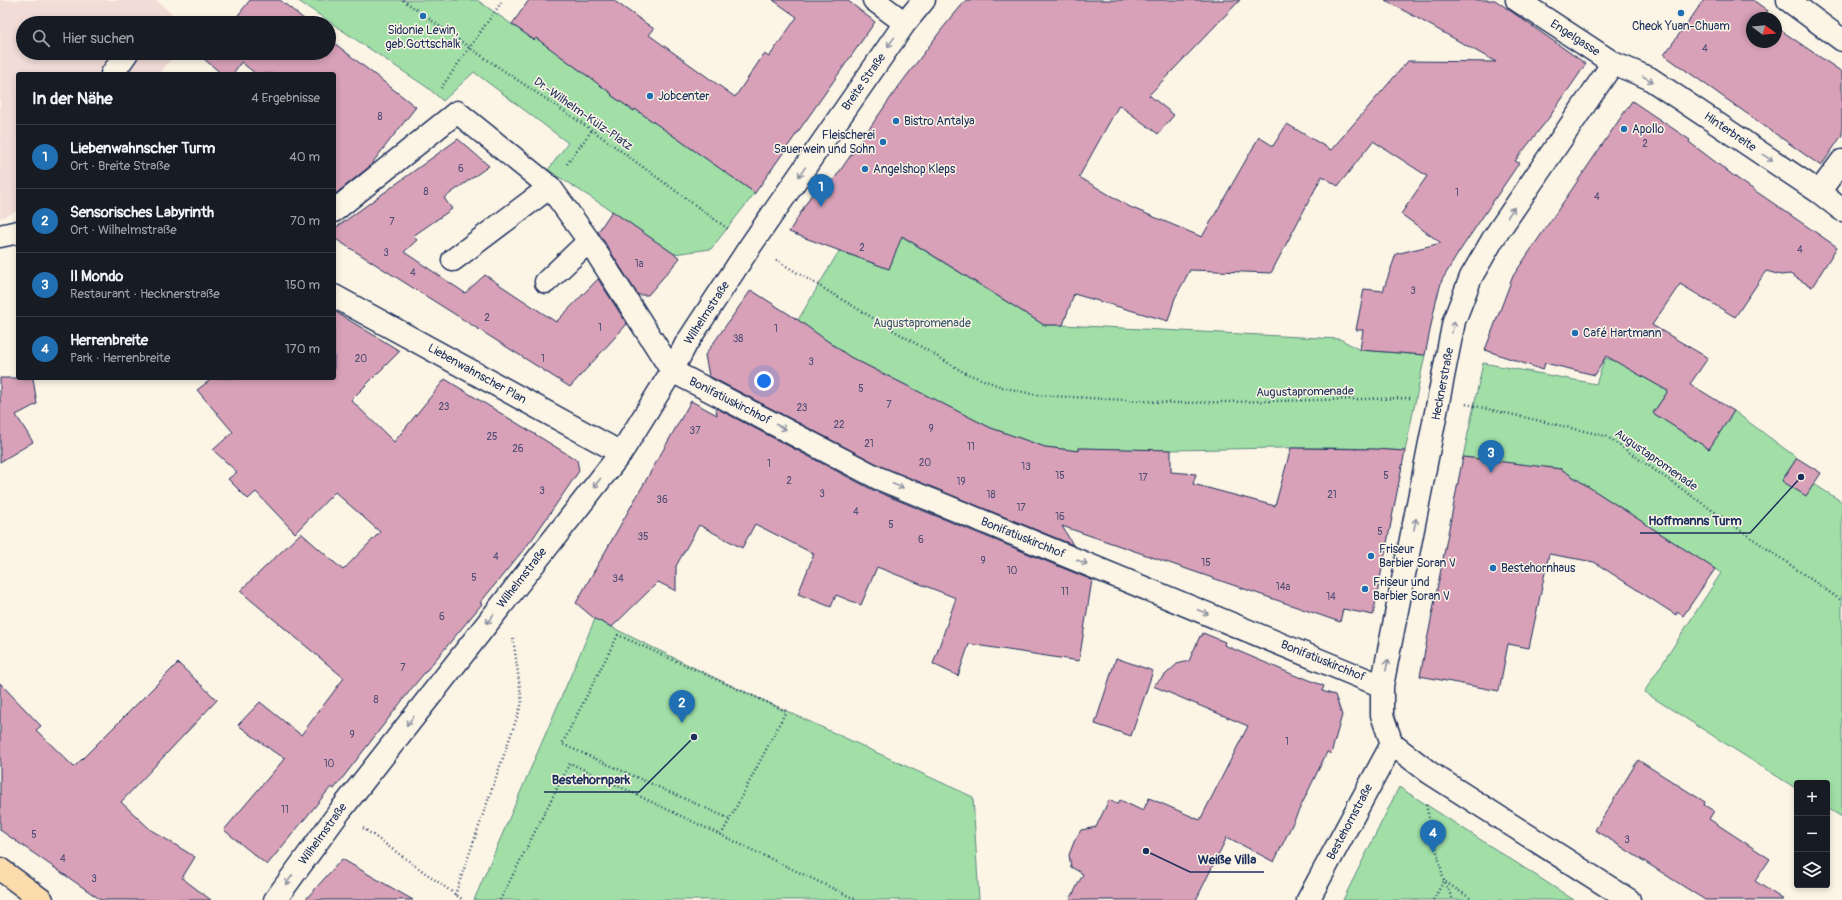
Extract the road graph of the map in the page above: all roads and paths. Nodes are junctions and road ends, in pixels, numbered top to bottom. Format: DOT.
graph roads {
  1 [pos="403,0"];
  2 [pos="503,0"];
  3 [pos="874,0"];
  4 [pos="924,0"];
  5 [pos="1518,0"];
  6 [pos="1788,0"];
  7 [pos="904,23"];
  8 [pos="1842,40"];
  9 [pos="470,48"];
  10 [pos="122,60"];
  11 [pos="1613,63"];
  12 [pos="113,72"];
  13 [pos="457,112"];
  14 [pos="592,130"];
  15 [pos="1842,161"];
  16 [pos="550,187"];
  17 [pos="1819,192"];
  18 [pos="336,210"];
  19 [pos="1842,210"];
  20 [pos="16,232"];
  21 [pos="0,236"];
  22 [pos="589,241"];
  23 [pos="751,245"];
  24 [pos="453,260"];
  25 [pos="546,282"];
  26 [pos="336,297"];
  27 [pos="672,371"];
  28 [pos="1440,398"];
  29 [pos="621,452"];
  30 [pos="507,597"];
  31 [pos="1842,601"];
  32 [pos="1382,686"];
  33 [pos="1392,744"];
  34 [pos="1430,774"];
  35 [pos="340,811"];
  36 [pos="730,819"];
  37 [pos="721,835"];
  38 [pos="0,869"];
  39 [pos="1444,881"];
  40 [pos="456,895"];
  41 [pos="42,900"];
  42 [pos="275,900"];
  43 [pos="463,900"];
  44 [pos="500,900"];
  45 [pos="857,900"];
  46 [pos="1308,900"];
  47 [pos="1433,900"];
  48 [pos="1453,900"];
  49 [pos="1473,900"];
  50 [pos="1629,900"];
  1 -- 9 [label="path, Dr.-Wilhelm-Külz-Platz"];
  2 -- 9 [label="path"];
  3 -- 7 [label="street"];
  4 -- 7 [label="street, Breite Straße"];
  5 -- 11 [label="street, Engelgasse"];
  6 -- 8 [label="street"];
  7 -- 23 [label="street, Breite Straße, one-way"];
  9 -- 13 [label="path"];
  9 -- 14 [label="path, Dr.-Wilhelm-Külz-Platz"];
  10 -- 12 [label="street"];
  11 -- 17 [label="street, Hinterbreite, one-way"];
  28 -- 11 [label="street, Hecknerstraße, one-way"];
  13 -- 16 [label="street"];
  13 -- 18 [label="street"];
  14 -- 16 [label="path"];
  14 -- 23 [label="path, Dr.-Wilhelm-Külz-Platz"];
  15 -- 17 [label="street"];
  16 -- 22 [label="street"];
  16 -- 24 [label="street"];
  17 -- 19 [label="street, Hinterbreite"];
  20 -- 21 [label="street"];
  22 -- 25 [label="street"];
  22 -- 27 [label="street"];
  23 -- 27 [label="street, Wilhelmstraße"];
  23 -- 28 [label="path, Augustapromenade"];
  26 -- 29 [label="street, Liebenwahnscher Plan"];
  27 -- 29 [label="street, Wilhelmstraße"];
  27 -- 32 [label="street, Bonifatiuskirchhof, one-way"];
  28 -- 31 [label="path, Augustapromenade"];
  32 -- 28 [label="street, Hecknerstraße, one-way"];
  29 -- 30 [label="street, Wilhelmstraße, one-way"];
  30 -- 35 [label="street, Wilhelmstraße, one-way"];
  30 -- 40 [label="path"];
  32 -- 33 [label="street, Hecknerstraße"];
  33 -- 34 [label="street"];
  33 -- 46 [label="street, Bestehornstraße"];
  34 -- 39 [label="path"];
  34 -- 50 [label="street"];
  35 -- 40 [label="path"];
  35 -- 42 [label="street, Wilhelmstraße, one-way"];
  36 -- 36 [label="path"];
  36 -- 37 [label="path"];
  37 -- 44 [label="path"];
  37 -- 45 [label="path"];
  38 -- 41 [label="main road"];
  39 -- 47 [label="path"];
  39 -- 48 [label="path"];
  39 -- 49 [label="path"];
  40 -- 43 [label="path"];
}
